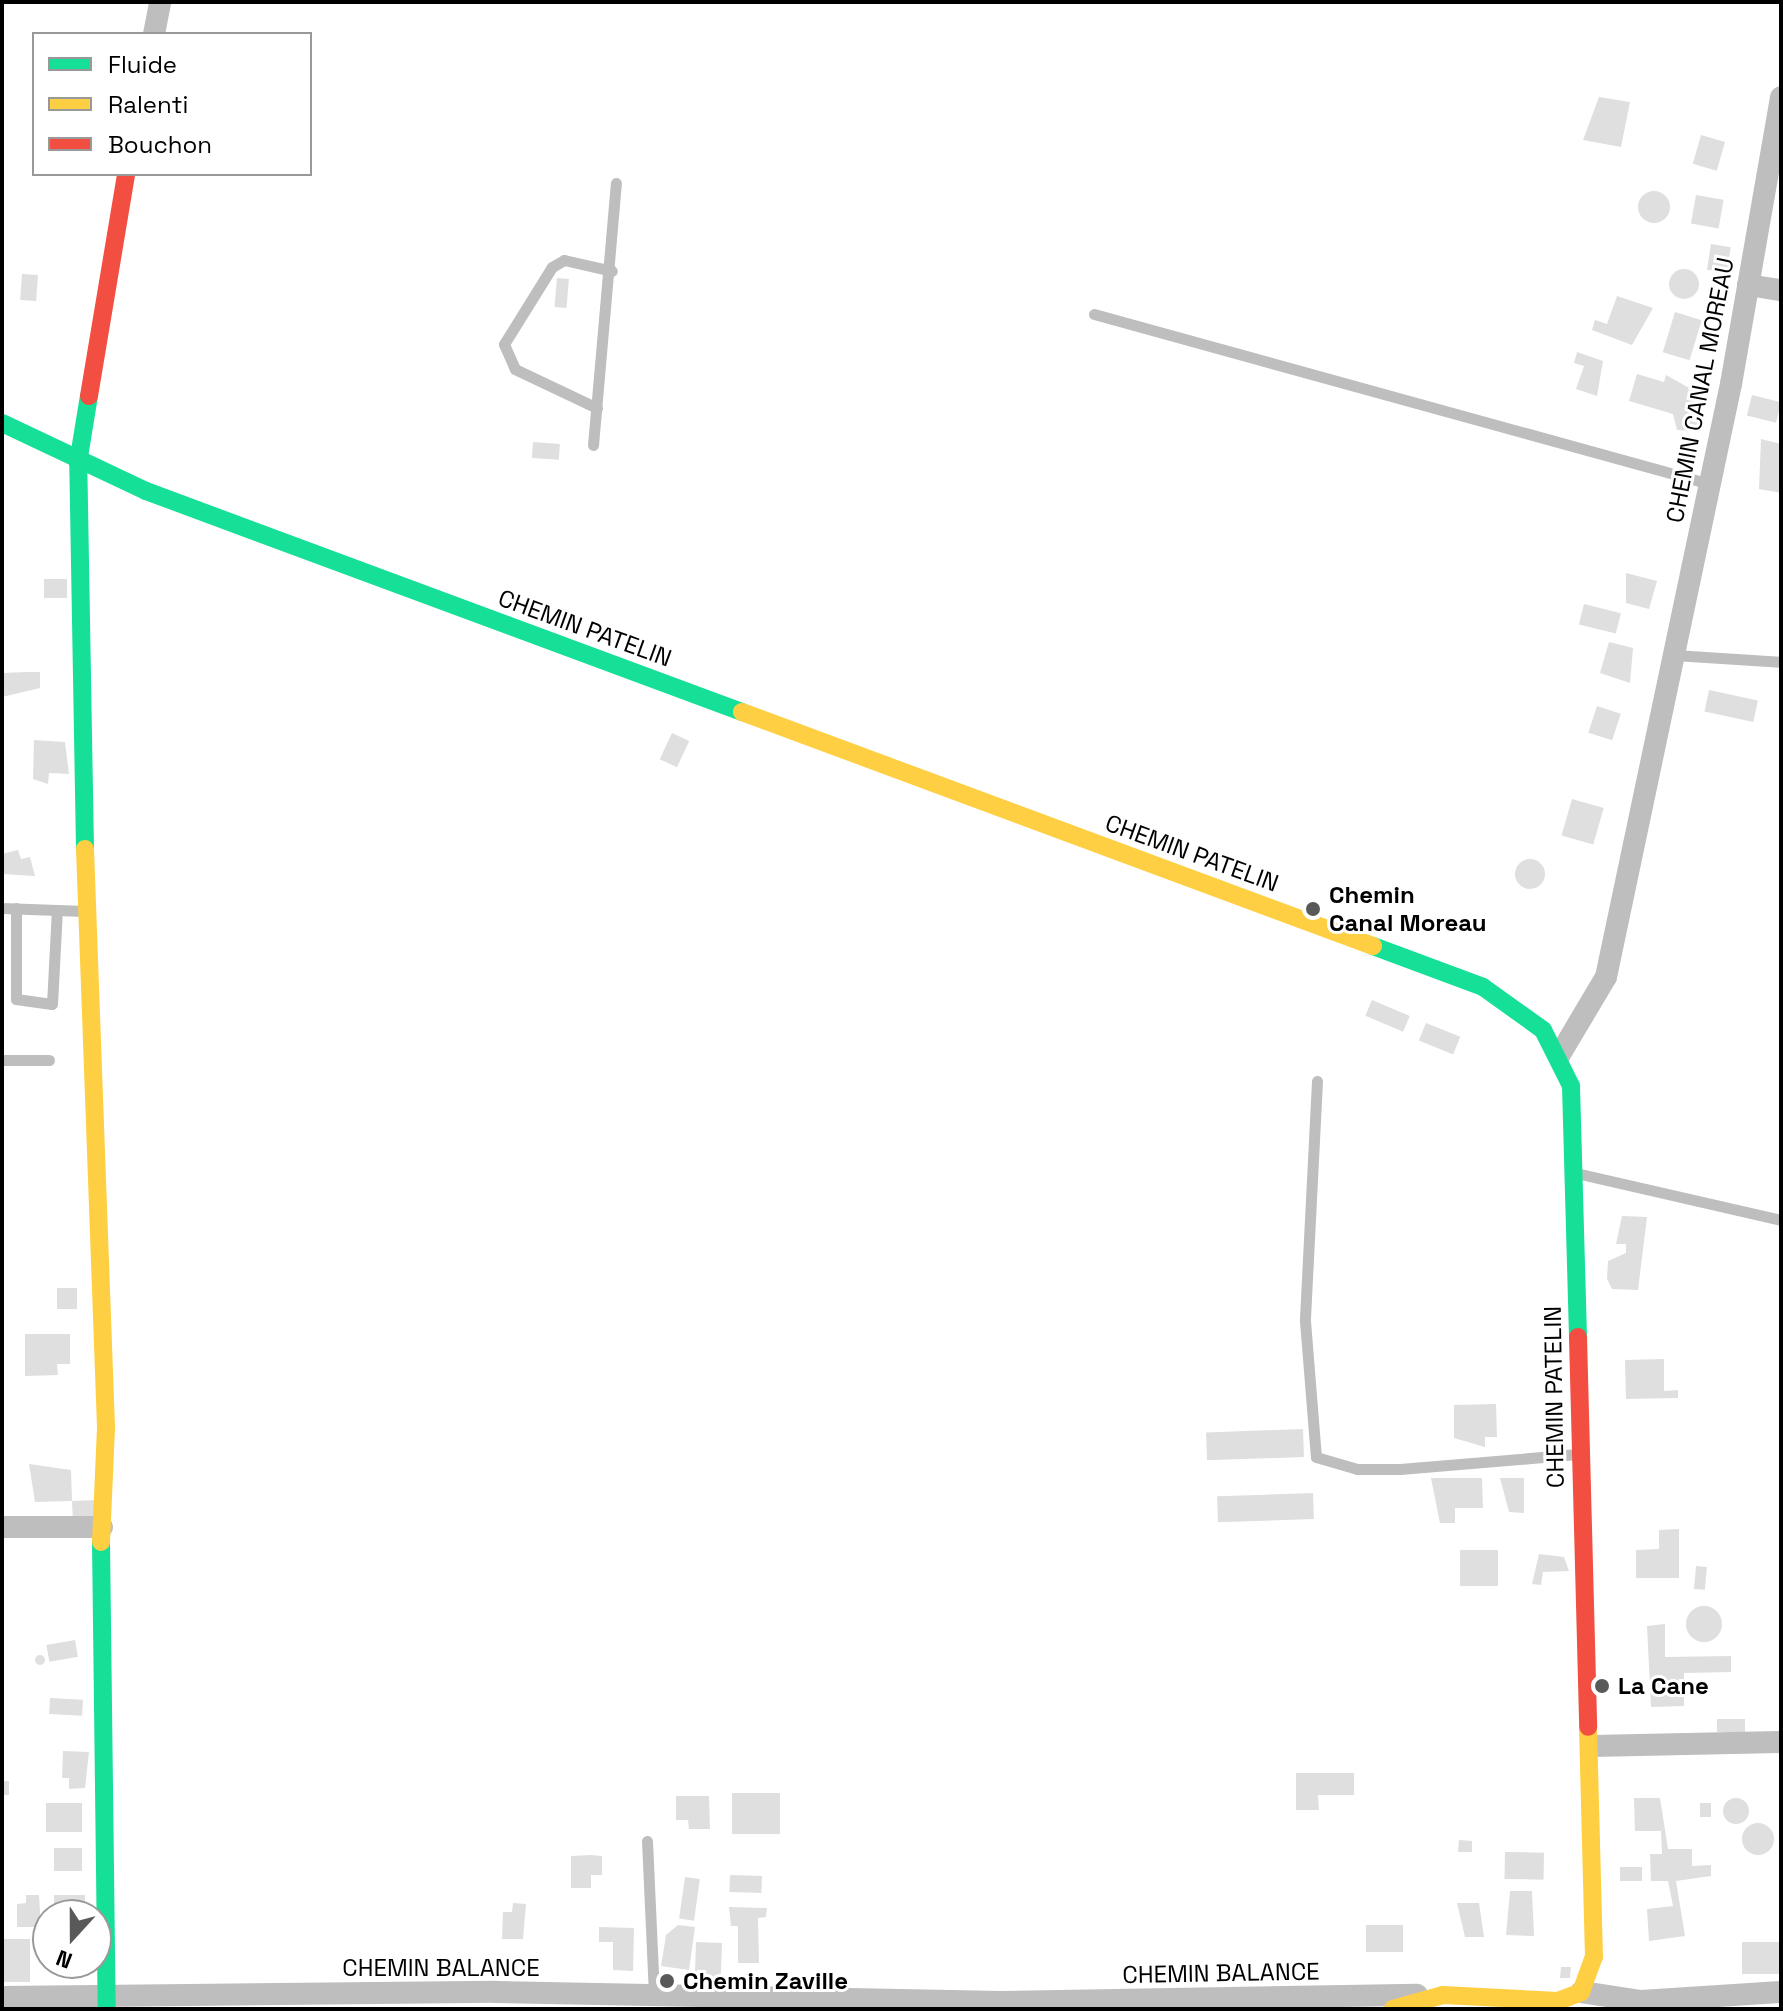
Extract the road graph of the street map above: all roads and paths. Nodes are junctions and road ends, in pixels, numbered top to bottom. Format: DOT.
graph roads {
  1 [pos="160,2"];
  2 [pos="154,32"];
  3 [pos="1781,97"];
  4 [pos="126,176"];
  5 [pos="616,183"];
  6 [pos="612,271"];
  7 [pos="1748,285"];
  8 [pos="1781,290"];
  9 [pos="1094,314"];
  10 [pos="597,408"];
  11 [pos="2,423"];
  12 [pos="593,445"];
  13 [pos="78,463"];
  14 [pos="1710,484"];
  15 [pos="1674,655"];
  16 [pos="1781,662"];
  17 [pos="2,908"];
  18 [pos="16,908"];
  19 [pos="57,910"];
  20 [pos="86,911"];
  21 [pos="1559,1056"];
  22 [pos="2,1060"];
  23 [pos="49,1060"];
  24 [pos="1317,1081"];
  25 [pos="1576,1173"];
  26 [pos="1781,1220"];
  27 [pos="1577,1454"];
  28 [pos="2,1527"];
  29 [pos="102,1527"];
  30 [pos="1781,1742"];
  31 [pos="1592,1746"];
  32 [pos="647,1841"];
  33 [pos="1581,1992"];
  34 [pos="1781,1992"];
  35 [pos="1443,1995"];
  36 [pos="2,1997"];
  37 [pos="108,2002"];
  38 [pos="654,2002"];
  39 [pos="774,2003"];
  40 [pos="888,2004"];
  41 [pos="1001,2005"];
  42 [pos="1642,2005"];
  43 [pos="1393,2009"];
  1 -- 2 [label="street"];
  3 -- 7 [label="street, CHEMIN CANAL MOREAU"];
  4 -- 13 [label="main road"];
  5 -- 6 [label="lane"];
  6 -- 10 [label="lane"];
  6 -- 10 [label="lane"];
  7 -- 8 [label="street"];
  7 -- 14 [label="street, CHEMIN CANAL MOREAU"];
  9 -- 14 [label="lane"];
  10 -- 12 [label="lane"];
  11 -- 13 [label="main road, CHEMIN PATELIN"];
  13 -- 20 [label="main road"];
  13 -- 21 [label="main road, CHEMIN PATELIN"];
  14 -- 15 [label="street, CHEMIN CANAL MOREAU"];
  15 -- 16 [label="lane"];
  15 -- 21 [label="street, CHEMIN CANAL MOREAU"];
  17 -- 18 [label="lane"];
  18 -- 19 [label="lane"];
  18 -- 19 [label="lane"];
  19 -- 20 [label="lane"];
  20 -- 29 [label="main road"];
  21 -- 25 [label="main road, CHEMIN PATELIN"];
  22 -- 23 [label="lane"];
  24 -- 27 [label="lane"];
  25 -- 26 [label="lane"];
  25 -- 27 [label="main road, CHEMIN PATELIN"];
  27 -- 31 [label="main road, CHEMIN PATELIN"];
  28 -- 29 [label="street"];
  29 -- 37 [label="main road"];
  30 -- 31 [label="street"];
  31 -- 33 [label="main road, CHEMIN PATELIN"];
  32 -- 38 [label="lane"];
  33 -- 35 [label="main road"];
  33 -- 42 [label="street"];
  34 -- 42 [label="street"];
  35 -- 41 [label="street, CHEMIN BALANCE"];
  35 -- 43 [label="main road"];
  36 -- 37 [label="street, CHEMIN BALANCE"];
  37 -- 38 [label="street, CHEMIN BALANCE"];
  38 -- 39 [label="street, CHEMIN BALANCE"];
  39 -- 40 [label="street, CHEMIN BALANCE"];
  40 -- 41 [label="street, CHEMIN BALANCE"];
}
